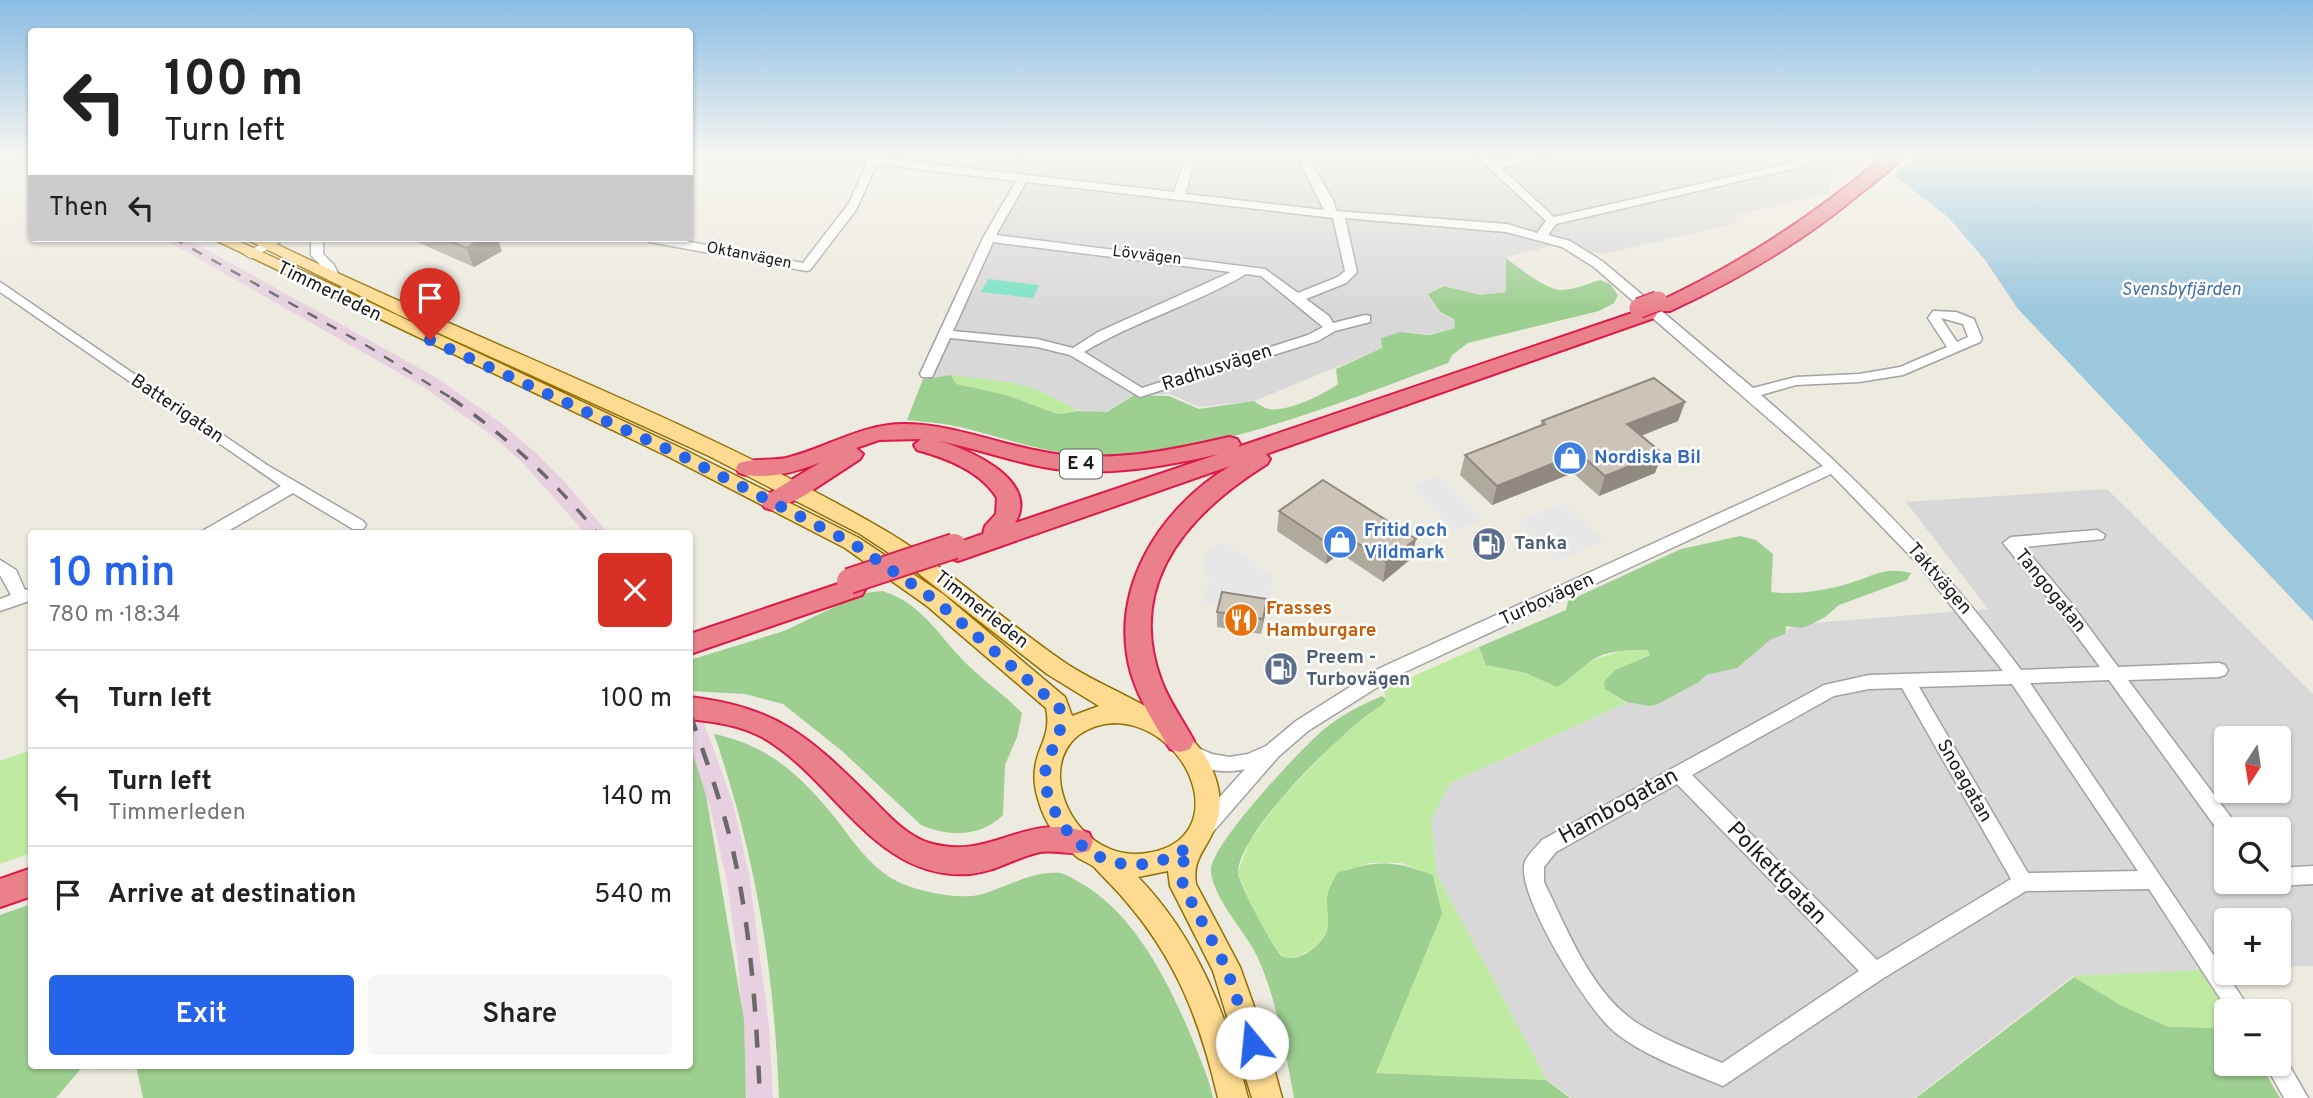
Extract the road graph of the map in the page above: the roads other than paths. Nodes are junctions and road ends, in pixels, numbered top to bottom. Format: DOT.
graph roads {
  1 [pos="852,207"];
  2 [pos="1006,207"];
  3 [pos="1276,207"];
  4 [pos="1331,207"];
  5 [pos="1537,207"];
  6 [pos="1612,207"];
  7 [pos="1819,207"];
  8 [pos="1835,207"];
  9 [pos="1334,214"];
  10 [pos="1552,221"];
  11 [pos="1541,236"];
  12 [pos="989,238"];
  13 [pos="317,242"];
  14 [pos="672,242"];
  15 [pos="262,244"];
  16 [pos="1244,270"];
  17 [pos="334,278"];
  18 [pos="0,286"];
  19 [pos="1297,298"];
  20 [pos="1652,307"];
  21 [pos="1364,319"];
  22 [pos="1330,328"];
  23 [pos="946,334"];
  24 [pos="1954,348"];
  25 [pos="1075,352"];
  26 [pos="928,374"];
  27 [pos="1749,394"];
  28 [pos="1362,413"];
  29 [pos="1327,416"];
  30 [pos="836,448"];
  31 [pos="747,468"];
  32 [pos="1831,468"];
  33 [pos="293,486"];
  34 [pos="785,493"];
  35 [pos="358,525"];
  36 [pos="217,530"];
  37 [pos="994,532"];
  38 [pos="2097,535"];
  39 [pos="956,549"];
  40 [pos="0,566"];
  41 [pos="851,584"];
  42 [pos="26,596"];
  43 [pos="0,605"];
  44 [pos="693,634"];
  45 [pos="693,643"];
  46 [pos="2219,670"];
  47 [pos="2117,676"];
  48 [pos="2016,677"];
  49 [pos="1906,680"];
  50 [pos="693,708"];
  51 [pos="1138,716"];
  52 [pos="1058,740"];
  53 [pos="1184,746"];
  54 [pos="1273,751"];
  55 [pos="1679,774"];
  56 [pos="2220,817"];
  57 [pos="1194,840"];
  58 [pos="1089,850"];
  59 [pos="28,871"];
  60 [pos="2313,874"];
  61 [pos="2291,876"];
  62 [pos="2154,880"];
  63 [pos="0,881"];
  64 [pos="2023,882"];
  65 [pos="28,884"];
  66 [pos="0,894"];
  67 [pos="1875,972"];
  68 [pos="2233,999"];
  69 [pos="2283,1076"];
  70 [pos="1233,1098"];
  71 [pos="1267,1098"];
  72 [pos="2297,1098"];
  1 -- 14 [label="street, Oktanvägen"];
  2 -- 12 [label="street"];
  3 -- 9 [label="street, Taktvägen"];
  4 -- 9 [label="street"];
  5 -- 10 [label="street"];
  6 -- 10 [label="street"];
  7 -- 20 [label="highway, E 4"];
  8 -- 20 [label="highway, E 4"];
  9 -- 11 [label="street, Taktvägen"];
  9 -- 19 [label="street"];
  10 -- 11 [label="street"];
  11 -- 27 [label="street, Taktvägen"];
  12 -- 16 [label="street, Lövvägen"];
  12 -- 23 [label="street"];
  13 -- 17 [label="street"];
  15 -- 17 [label="main road, Timmerleden"];
  15 -- 34 [label="main road, Timmerleden"];
  16 -- 19 [label="street, Lövvägen"];
  16 -- 25 [label="street"];
  17 -- 31 [label="main road, Timmerleden"];
  18 -- 33 [label="street, Batterigatan"];
  19 -- 22 [label="street"];
  20 -- 28 [label="highway, E 4"];
  20 -- 29 [label="highway, E 4"];
  21 -- 22 [label="street, Radhusvägen"];
  22 -- 25 [label="street, Radhusvägen"];
  23 -- 25 [label="street, Radhusvägen"];
  23 -- 26 [label="street"];
  24 -- 27 [label="street"];
  27 -- 32 [label="street, Taktvägen"];
  28 -- 39 [label="highway, E 4"];
  28 -- 53 [label="highway, E 4"];
  29 -- 30 [label="highway, E 4"];
  29 -- 37 [label="highway, E 4"];
  30 -- 31 [label="highway, E 4"];
  30 -- 34 [label="highway, E 4"];
  31 -- 34 [label="main road, Timmerleden"];
  32 -- 48 [label="street, Taktvägen"];
  32 -- 54 [label="street, Turbovägen"];
  33 -- 35 [label="street, Batterigatan"];
  33 -- 36 [label="street"];
  34 -- 37 [label="highway"];
  34 -- 51 [label="main road, Timmerleden"];
  34 -- 52 [label="main road, Timmerleden"];
  37 -- 39 [label="highway, E 4"];
  38 -- 47 [label="street, Tangogatan"];
  39 -- 41 [label="highway, E 4"];
  40 -- 42 [label="street"];
  41 -- 44 [label="highway, E 4"];
  41 -- 45 [label="highway, E 4"];
  42 -- 43 [label="street"];
  46 -- 47 [label="street"];
  47 -- 48 [label="street"];
  47 -- 56 [label="street, Tangogatan"];
  48 -- 49 [label="street, Hambogatan"];
  48 -- 62 [label="street, Taktvägen"];
  49 -- 55 [label="street, Hambogatan"];
  49 -- 64 [label="street, Snoagatan"];
  50 -- 58 [label="highway"];
  51 -- 52 [label="main road"];
  51 -- 53 [label="main road"];
  52 -- 58 [label="main road"];
  53 -- 54 [label="street, Turbovägen"];
  53 -- 57 [label="main road"];
  54 -- 57 [label="street, Turbovägen"];
  55 -- 67 [label="street, Polkettgatan"];
  55 -- 67 [label="street, Hambogatan"];
  57 -- 58 [label="main road"];
  57 -- 71 [label="main road"];
  58 -- 70 [label="main road"];
  59 -- 63 [label="highway"];
  60 -- 61 [label="street"];
  62 -- 64 [label="street"];
  62 -- 68 [label="street, Taktvägen"];
  64 -- 67 [label="street, Hambogatan"];
  65 -- 66 [label="highway"];
  69 -- 72 [label="street"];
}
